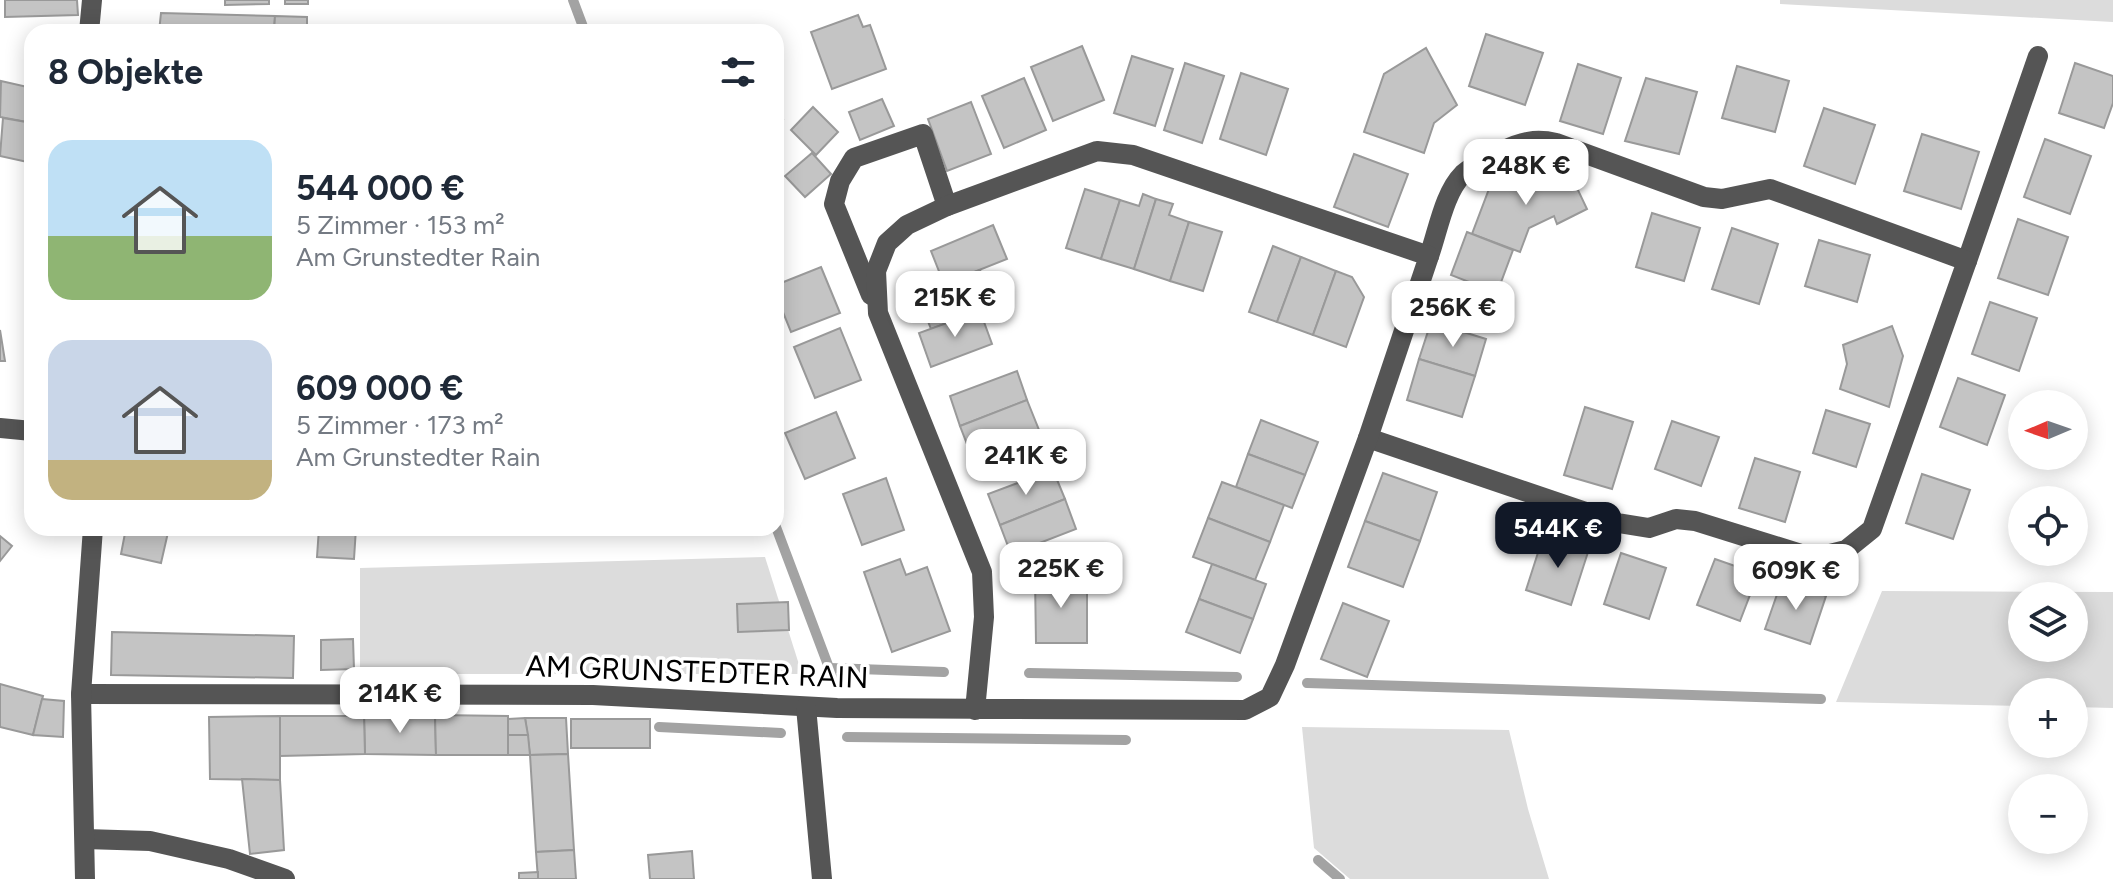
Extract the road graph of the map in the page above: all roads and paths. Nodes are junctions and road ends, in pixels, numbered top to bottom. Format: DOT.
graph roads {
  1 [pos="92,0"];
  2 [pos="90,24"];
  3 [pos="2038,56"];
  4 [pos="947,206"];
  5 [pos="1429,256"];
  6 [pos="1967,261"];
  7 [pos="878,313"];
  8 [pos="0,428"];
  9 [pos="24,430"];
  10 [pos="1368,438"];
  11 [pos="92,536"];
  12 [pos="81,694"];
  13 [pos="806,707"];
  14 [pos="975,710"];
  15 [pos="85,839"];
  16 [pos="85,879"];
  17 [pos="285,879"];
  18 [pos="822,879"];
  1 -- 2 [label="street"];
  3 -- 6 [label="street"];
  4 -- 5 [label="street"];
  4 -- 7 [label="street"];
  4 -- 7 [label="street"];
  5 -- 6 [label="street, AM GRUNSTEDTER RAIN"];
  5 -- 10 [label="street, AM GRUNSTEDTER RAIN"];
  6 -- 10 [label="street"];
  7 -- 14 [label="street"];
  8 -- 9 [label="street"];
  10 -- 14 [label="street, AM GRUNSTEDTER RAIN"];
  11 -- 12 [label="street"];
  12 -- 13 [label="street, AM GRUNSTEDTER RAIN"];
  12 -- 15 [label="street"];
  13 -- 14 [label="street, AM GRUNSTEDTER RAIN"];
  13 -- 18 [label="street"];
  15 -- 16 [label="street"];
  15 -- 17 [label="street"];
}
